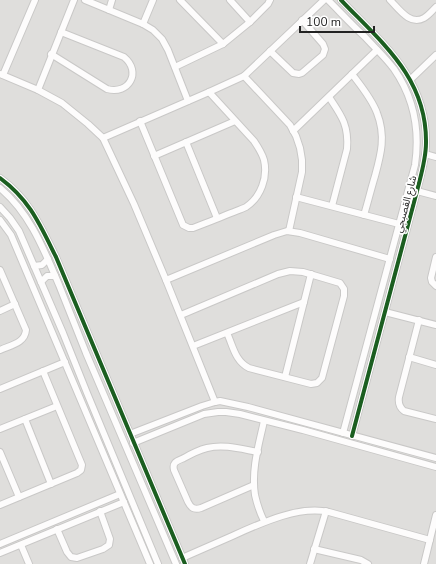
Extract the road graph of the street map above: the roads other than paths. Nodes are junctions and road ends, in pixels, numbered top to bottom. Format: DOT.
graph roads {
  1 [pos="35,0"];
  2 [pos="74,0"];
  3 [pos="85,0"];
  4 [pos="112,0"];
  5 [pos="153,0"];
  6 [pos="180,0"];
  7 [pos="230,0"];
  8 [pos="270,0"];
  9 [pos="324,0"];
  10 [pos="328,0"];
  11 [pos="341,0"];
  12 [pos="391,0"];
  13 [pos="436,7"];
  14 [pos="108,10"];
  15 [pos="302,20"];
  16 [pos="250,22"];
  17 [pos="142,24"];
  18 [pos="61,32"];
  19 [pos="223,44"];
  20 [pos="377,50"];
  21 [pos="270,51"];
  22 [pos="51,54"];
  23 [pos="436,55"];
  24 [pos="175,67"];
  25 [pos="352,74"];
  26 [pos="2,75"];
  27 [pos="244,76"];
  28 [pos="411,79"];
  29 [pos="38,90"];
  30 [pos="209,92"];
  31 [pos="329,97"];
  32 [pos="188,101"];
  33 [pos="140,121"];
  34 [pos="235,121"];
  35 [pos="293,131"];
  36 [pos="103,138"];
  37 [pos="186,142"];
  38 [pos="425,154"];
  39 [pos="154,156"];
  40 [pos="436,157"];
  41 [pos="0,178"];
  42 [pos="0,188"];
  43 [pos="417,191"];
  44 [pos="436,196"];
  45 [pos="296,197"];
  46 [pos="332,206"];
  47 [pos="0,207"];
  48 [pos="35,215"];
  49 [pos="364,215"];
  50 [pos="217,218"];
  51 [pos="0,220"];
  52 [pos="28,221"];
  53 [pos="399,224"];
  54 [pos="289,231"];
  55 [pos="436,257"];
  56 [pos="48,259"];
  57 [pos="390,259"];
  58 [pos="34,266"];
  59 [pos="0,270"];
  60 [pos="311,274"];
  61 [pos="55,276"];
  62 [pos="166,280"];
  63 [pos="41,282"];
  64 [pos="436,286"];
  65 [pos="382,289"];
  66 [pos="391,291"];
  67 [pos="304,302"];
  68 [pos="15,304"];
  69 [pos="0,310"];
  70 [pos="385,312"];
  71 [pos="181,314"];
  72 [pos="419,320"];
  73 [pos="436,325"];
  74 [pos="227,332"];
  75 [pos="63,333"];
  76 [pos="54,337"];
  77 [pos="93,346"];
  78 [pos="193,346"];
  79 [pos="0,350"];
  80 [pos="85,350"];
  81 [pos="409,357"];
  82 [pos="65,362"];
  83 [pos="436,365"];
  84 [pos="43,372"];
  85 [pos="285,377"];
  86 [pos="0,389"];
  87 [pos="87,394"];
  88 [pos="79,397"];
  89 [pos="216,402"];
  90 [pos="57,406"];
  91 [pos="348,418"];
  92 [pos="24,419"];
  93 [pos="356,419"];
  94 [pos="436,419"];
  95 [pos="264,420"];
  96 [pos="301,421"];
  97 [pos="144,428"];
  98 [pos="0,429"];
  99 [pos="303,430"];
  100 [pos="343,433"];
  101 [pos="130,434"];
  102 [pos="352,436"];
  103 [pos="147,437"];
  104 [pos="133,443"];
  105 [pos="0,452"];
  106 [pos="258,452"];
  107 [pos="436,458"];
  108 [pos="436,467"];
  109 [pos="150,483"];
  110 [pos="51,484"];
  111 [pos="254,486"];
  112 [pos="143,487"];
  113 [pos="120,494"];
  114 [pos="19,497"];
  115 [pos="108,499"];
  116 [pos="124,502"];
  117 [pos="0,505"];
  118 [pos="111,507"];
  119 [pos="100,511"];
  120 [pos="326,511"];
  121 [pos="436,515"];
  122 [pos="138,516"];
  123 [pos="131,519"];
  124 [pos="264,521"];
  125 [pos="57,529"];
  126 [pos="430,540"];
  127 [pos="0,544"];
  128 [pos="21,544"];
  129 [pos="314,549"];
  130 [pos="0,553"];
  131 [pos="184,561"];
  132 [pos="349,561"];
  133 [pos="29,564"];
  134 [pos="150,564"];
  135 [pos="158,564"];
  136 [pos="176,564"];
  137 [pos="310,564"];
  138 [pos="368,564"];
  139 [pos="424,564"];
  1 -- 26 [label="street"];
  2 -- 18 [label="street"];
  3 -- 14 [label="street"];
  4 -- 14 [label="street"];
  5 -- 17 [label="street"];
  6 -- 19 [label="street"];
  7 -- 16 [label="street"];
  8 -- 16 [label="street"];
  9 -- 15 [label="street"];
  10 -- 20 [label="street, شارع القصبجي"];
  11 -- 28 [label="street, شارع القصبجي"];
  12 -- 13 [label="street"];
  14 -- 17 [label="street"];
  15 -- 21 [label="street"];
  15 -- 21 [label="street"];
  16 -- 19 [label="street"];
  17 -- 24 [label="street"];
  18 -- 22 [label="street"];
  18 -- 22 [label="street"];
  19 -- 24 [label="street"];
  20 -- 25 [label="street"];
  20 -- 53 [label="street, شارع القصبجي"];
  21 -- 27 [label="street"];
  22 -- 29 [label="street"];
  23 -- 28 [label="street"];
  24 -- 32 [label="street"];
  25 -- 31 [label="street"];
  25 -- 49 [label="street"];
  26 -- 29 [label="street"];
  27 -- 30 [label="street"];
  27 -- 35 [label="street"];
  28 -- 38 [label="street, شارع القصبجي"];
  29 -- 36 [label="street"];
  30 -- 32 [label="street"];
  30 -- 34 [label="street"];
  31 -- 35 [label="street"];
  31 -- 46 [label="street"];
  32 -- 33 [label="street"];
  33 -- 36 [label="street"];
  33 -- 39 [label="street"];
  34 -- 37 [label="street"];
  34 -- 50 [label="street"];
  35 -- 45 [label="street"];
  36 -- 62 [label="street"];
  37 -- 39 [label="street"];
  37 -- 50 [label="street"];
  38 -- 40 [label="street"];
  38 -- 43 [label="street, شارع القصبجي"];
  39 -- 50 [label="street"];
  41 -- 48 [label="street"];
  42 -- 52 [label="street"];
  43 -- 44 [label="street"];
  43 -- 66 [label="street, شارع القصبجي"];
  45 -- 46 [label="street"];
  45 -- 54 [label="street"];
  46 -- 49 [label="street"];
  47 -- 58 [label="street"];
  48 -- 52 [label="street"];
  48 -- 77 [label="street"];
  49 -- 53 [label="street"];
  51 -- 76 [label="street"];
  52 -- 56 [label="street"];
  53 -- 57 [label="street, شارع القصبجي"];
  54 -- 57 [label="street"];
  54 -- 62 [label="street"];
  55 -- 64 [label="street"];
  56 -- 58 [label="street"];
  56 -- 61 [label="street"];
  57 -- 65 [label="street, شارع القصبجي"];
  58 -- 63 [label="street"];
  59 -- 68 [label="street"];
  60 -- 67 [label="street"];
  60 -- 71 [label="street"];
  60 -- 85 [label="street"];
  61 -- 63 [label="street"];
  61 -- 80 [label="street"];
  62 -- 71 [label="street"];
  63 -- 75 [label="street"];
  65 -- 66 [label="street"];
  65 -- 91 [label="street, شارع القصبجي"];
  66 -- 70 [label="street, شارع القصبجي"];
  67 -- 74 [label="street"];
  67 -- 85 [label="street"];
  68 -- 69 [label="street"];
  68 -- 79 [label="street"];
  70 -- 72 [label="street"];
  70 -- 93 [label="street, شارع القصبجي"];
  71 -- 78 [label="street"];
  72 -- 73 [label="street"];
  72 -- 81 [label="street"];
  74 -- 78 [label="street"];
  74 -- 85 [label="street"];
  75 -- 76 [label="street"];
  75 -- 87 [label="street"];
  76 -- 82 [label="street"];
  77 -- 80 [label="street"];
  77 -- 101 [label="street"];
  78 -- 89 [label="street"];
  80 -- 112 [label="street"];
  81 -- 83 [label="street"];
  81 -- 94 [label="street"];
  82 -- 84 [label="street"];
  82 -- 88 [label="street"];
  84 -- 86 [label="street"];
  84 -- 90 [label="street"];
  87 -- 88 [label="street"];
  87 -- 122 [label="street"];
  88 -- 113 [label="street"];
  89 -- 96 [label="street"];
  89 -- 97 [label="street"];
  90 -- 92 [label="street"];
  90 -- 110 [label="street"];
  91 -- 93 [label="street"];
  91 -- 100 [label="street, شارع القصبجي"];
  92 -- 98 [label="street"];
  92 -- 110 [label="street"];
  93 -- 102 [label="street, شارع القصبجي"];
  95 -- 99 [label="street"];
  95 -- 103 [label="street"];
  95 -- 106 [label="street"];
  96 -- 99 [label="street"];
  96 -- 100 [label="street"];
  97 -- 101 [label="street"];
  97 -- 103 [label="street"];
  99 -- 108 [label="street"];
  100 -- 102 [label="street"];
  101 -- 104 [label="street"];
  102 -- 107 [label="street"];
  103 -- 104 [label="street"];
  104 -- 109 [label="street"];
  105 -- 114 [label="street"];
  106 -- 111 [label="street"];
  106 -- 111 [label="street"];
  109 -- 112 [label="street"];
  109 -- 131 [label="street"];
  110 -- 114 [label="street"];
  111 -- 124 [label="street"];
  112 -- 136 [label="street"];
  113 -- 115 [label="street"];
  113 -- 116 [label="street"];
  114 -- 117 [label="street"];
  115 -- 118 [label="street"];
  115 -- 127 [label="street"];
  116 -- 118 [label="street"];
  116 -- 123 [label="street"];
  118 -- 119 [label="street"];
  119 -- 125 [label="street"];
  119 -- 125 [label="street"];
  120 -- 124 [label="street"];
  120 -- 126 [label="street"];
  120 -- 129 [label="street"];
  121 -- 126 [label="street"];
  122 -- 123 [label="street"];
  122 -- 135 [label="street"];
  123 -- 134 [label="street"];
  124 -- 131 [label="street"];
  125 -- 128 [label="street"];
  126 -- 139 [label="street"];
  128 -- 130 [label="street"];
  128 -- 133 [label="street"];
  129 -- 132 [label="street"];
  129 -- 137 [label="street"];
  132 -- 138 [label="street"];
}
